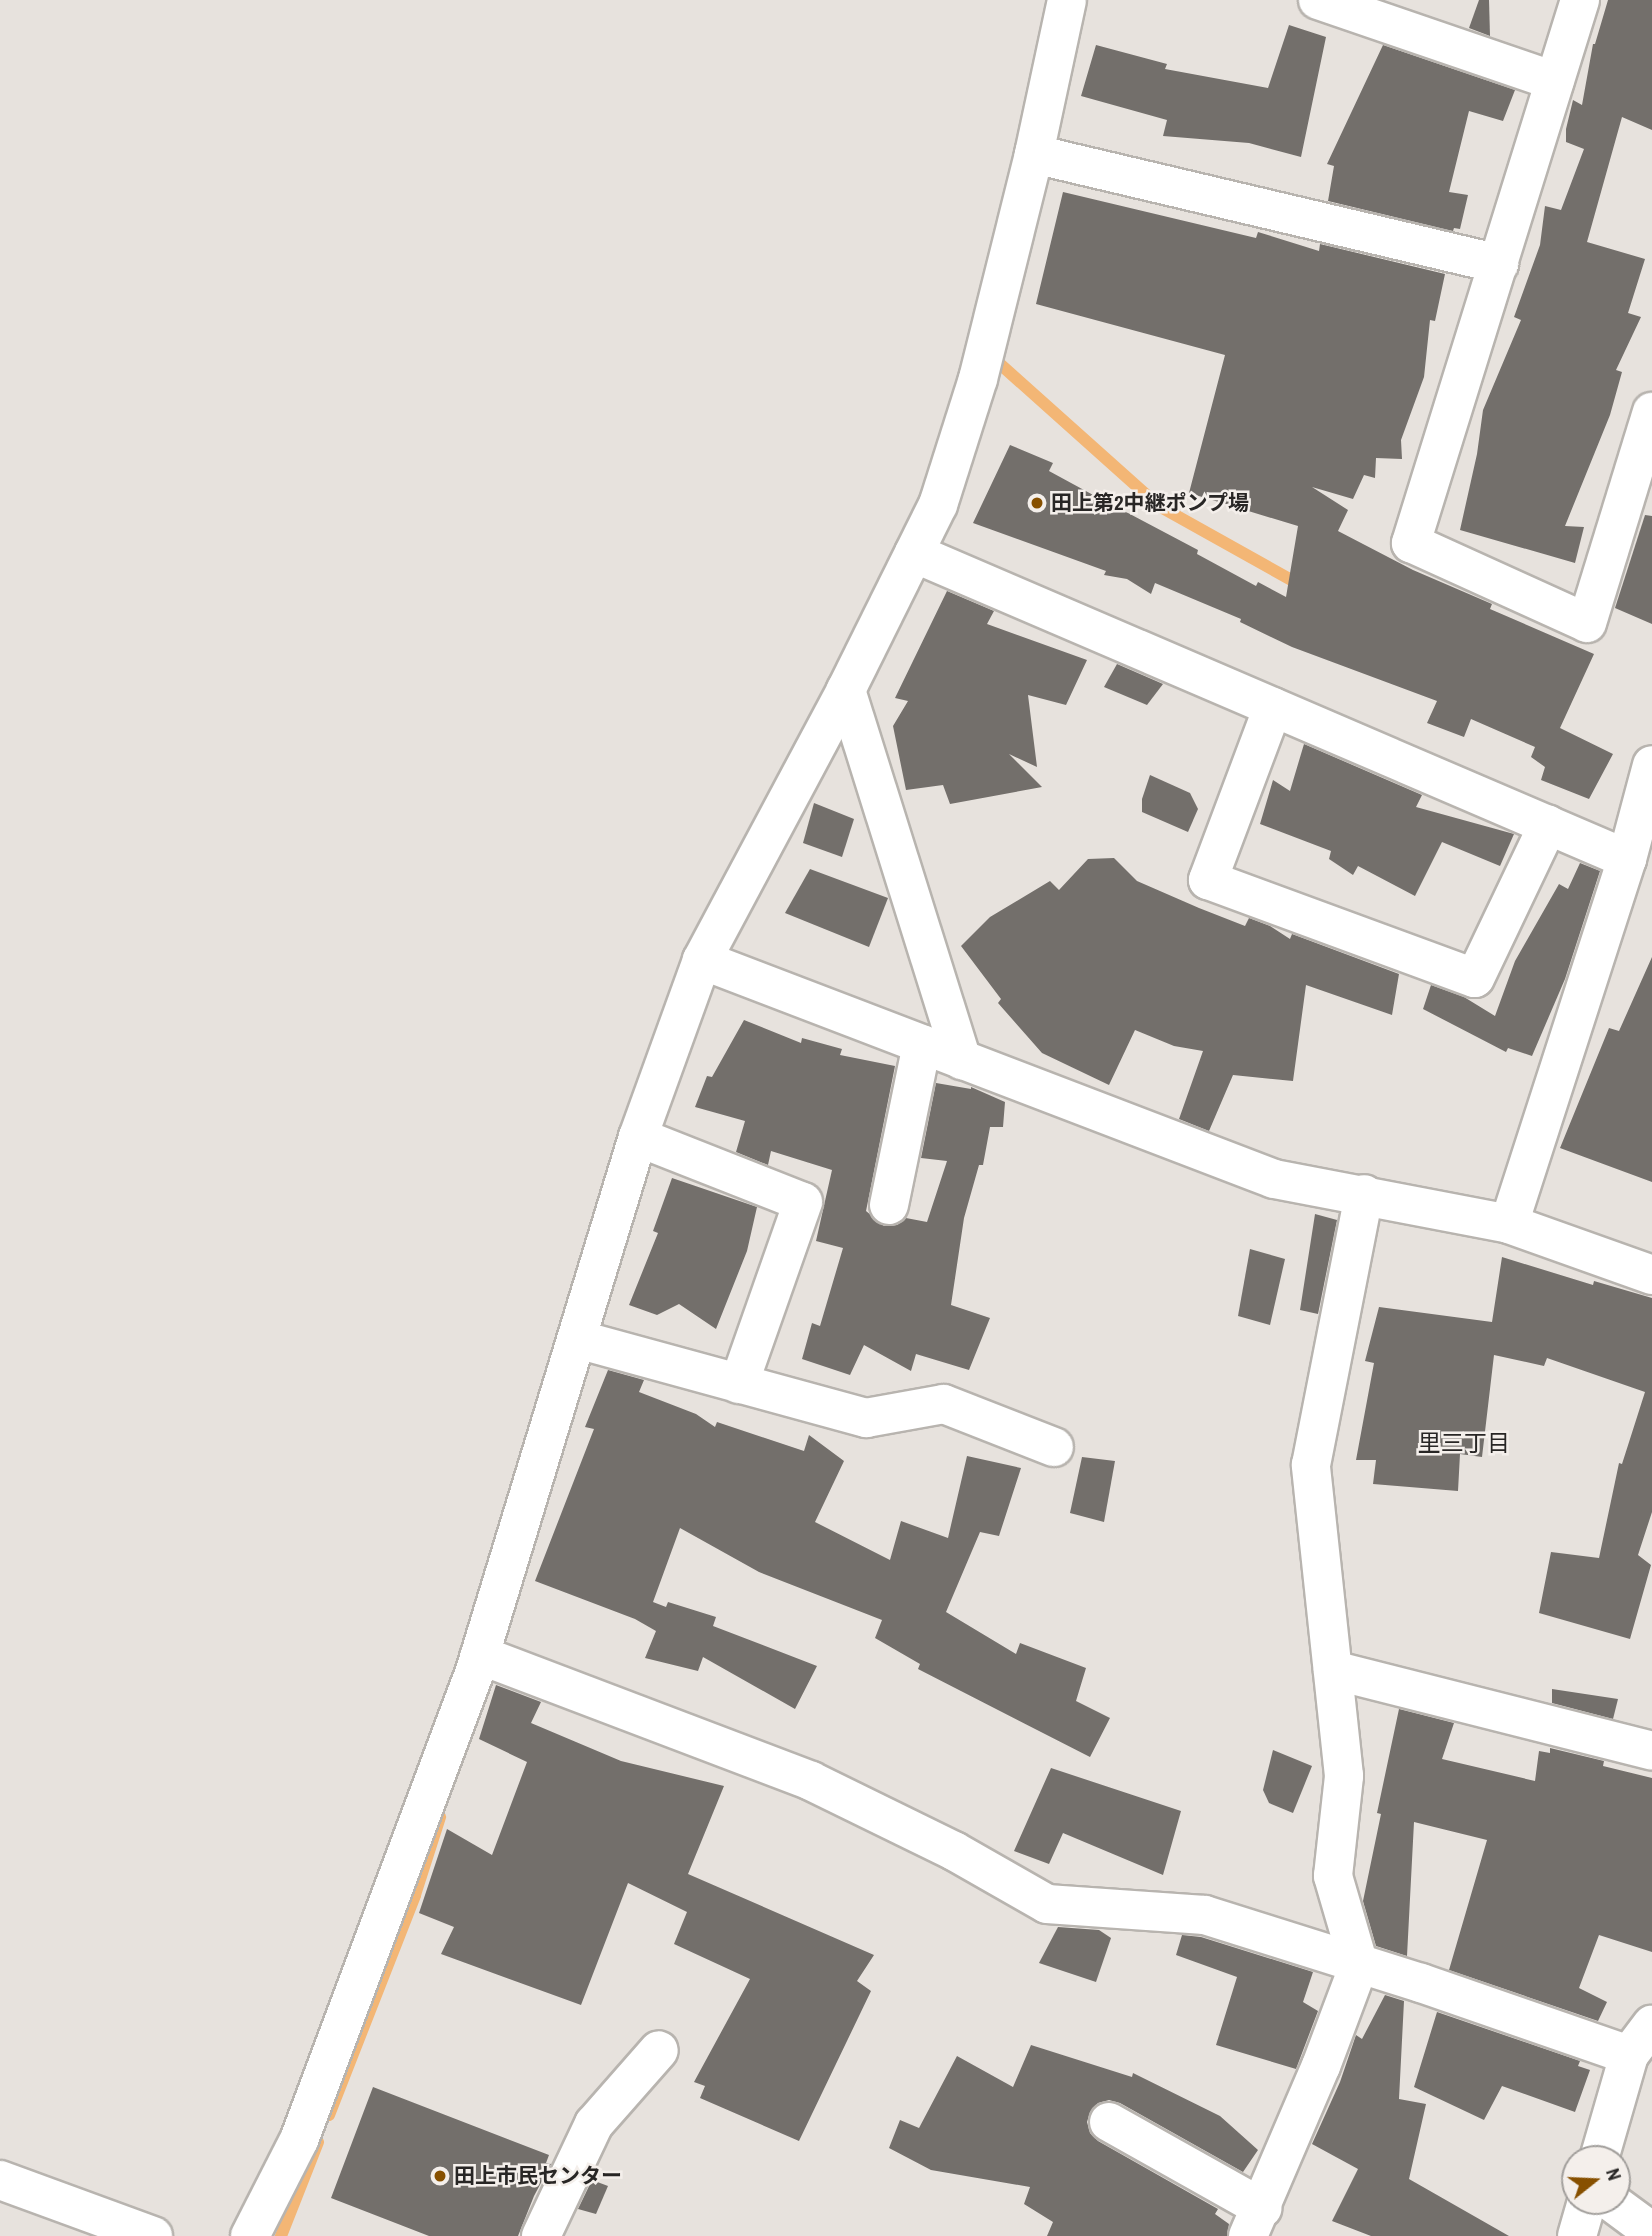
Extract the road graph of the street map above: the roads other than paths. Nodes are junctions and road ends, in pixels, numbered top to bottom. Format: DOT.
graph roads {
  1 [pos="1067,0"];
  2 [pos="1318,0"];
  3 [pos="1580,0"];
  4 [pos="1555,80"];
  5 [pos="1034,154"];
  6 [pos="1499,264"];
  7 [pos="1652,412"];
  8 [pos="915,553"];
  9 [pos="846,690"];
  10 [pos="1273,706"];
  11 [pos="1652,765"];
  12 [pos="1548,825"];
  13 [pos="1627,859"];
  14 [pos="702,960"];
  15 [pos="922,1044"];
  16 [pos="962,1060"];
  17 [pos="638,1137"];
  18 [pos="1364,1194"];
  19 [pos="889,1205"];
  20 [pos="1509,1224"];
  21 [pos="1652,1275"];
  22 [pos="577,1339"];
  23 [pos="739,1384"];
  24 [pos="1054,1447"];
  25 [pos="480,1655"];
  26 [pos="1333,1670"];
  27 [pos="1652,1751"];
  28 [pos="1359,1965"];
  29 [pos="1652,2025"];
  30 [pos="659,2050"];
  31 [pos="1629,2055"];
  32 [pos="1109,2122"];
  33 [pos="1603,2145"];
  34 [pos="0,2180"];
  35 [pos="1583,2215"];
  36 [pos="1629,2215"];
  37 [pos="1255,2222"];
  38 [pos="1652,2232"];
  39 [pos="153,2236"];
  40 [pos="250,2236"];
  41 [pos="541,2236"];
  42 [pos="1577,2236"];
  1 -- 5 [label="street"];
  2 -- 4 [label="street"];
  3 -- 4 [label="street"];
  4 -- 6 [label="street"];
  5 -- 6 [label="street"];
  5 -- 8 [label="street"];
  6 -- 7 [label="street"];
  8 -- 9 [label="street"];
  8 -- 10 [label="street"];
  9 -- 14 [label="street"];
  9 -- 16 [label="street"];
  10 -- 12 [label="street"];
  10 -- 12 [label="street"];
  11 -- 13 [label="street"];
  12 -- 13 [label="street"];
  13 -- 20 [label="street"];
  14 -- 15 [label="street"];
  14 -- 17 [label="street"];
  15 -- 16 [label="street"];
  15 -- 19 [label="street"];
  16 -- 18 [label="street"];
  17 -- 22 [label="street"];
  17 -- 23 [label="street"];
  18 -- 20 [label="street"];
  18 -- 26 [label="street"];
  20 -- 21 [label="street"];
  22 -- 23 [label="street"];
  22 -- 25 [label="street"];
  23 -- 24 [label="street"];
  25 -- 28 [label="street"];
  25 -- 40 [label="street"];
  26 -- 27 [label="street"];
  26 -- 28 [label="street"];
  28 -- 31 [label="street"];
  28 -- 37 [label="street"];
  29 -- 31 [label="street"];
  30 -- 41 [label="street"];
  31 -- 33 [label="street"];
  32 -- 37 [label="street"];
  34 -- 39 [label="street"];
  35 -- 42 [label="street"];
  36 -- 38 [label="street"];
}
